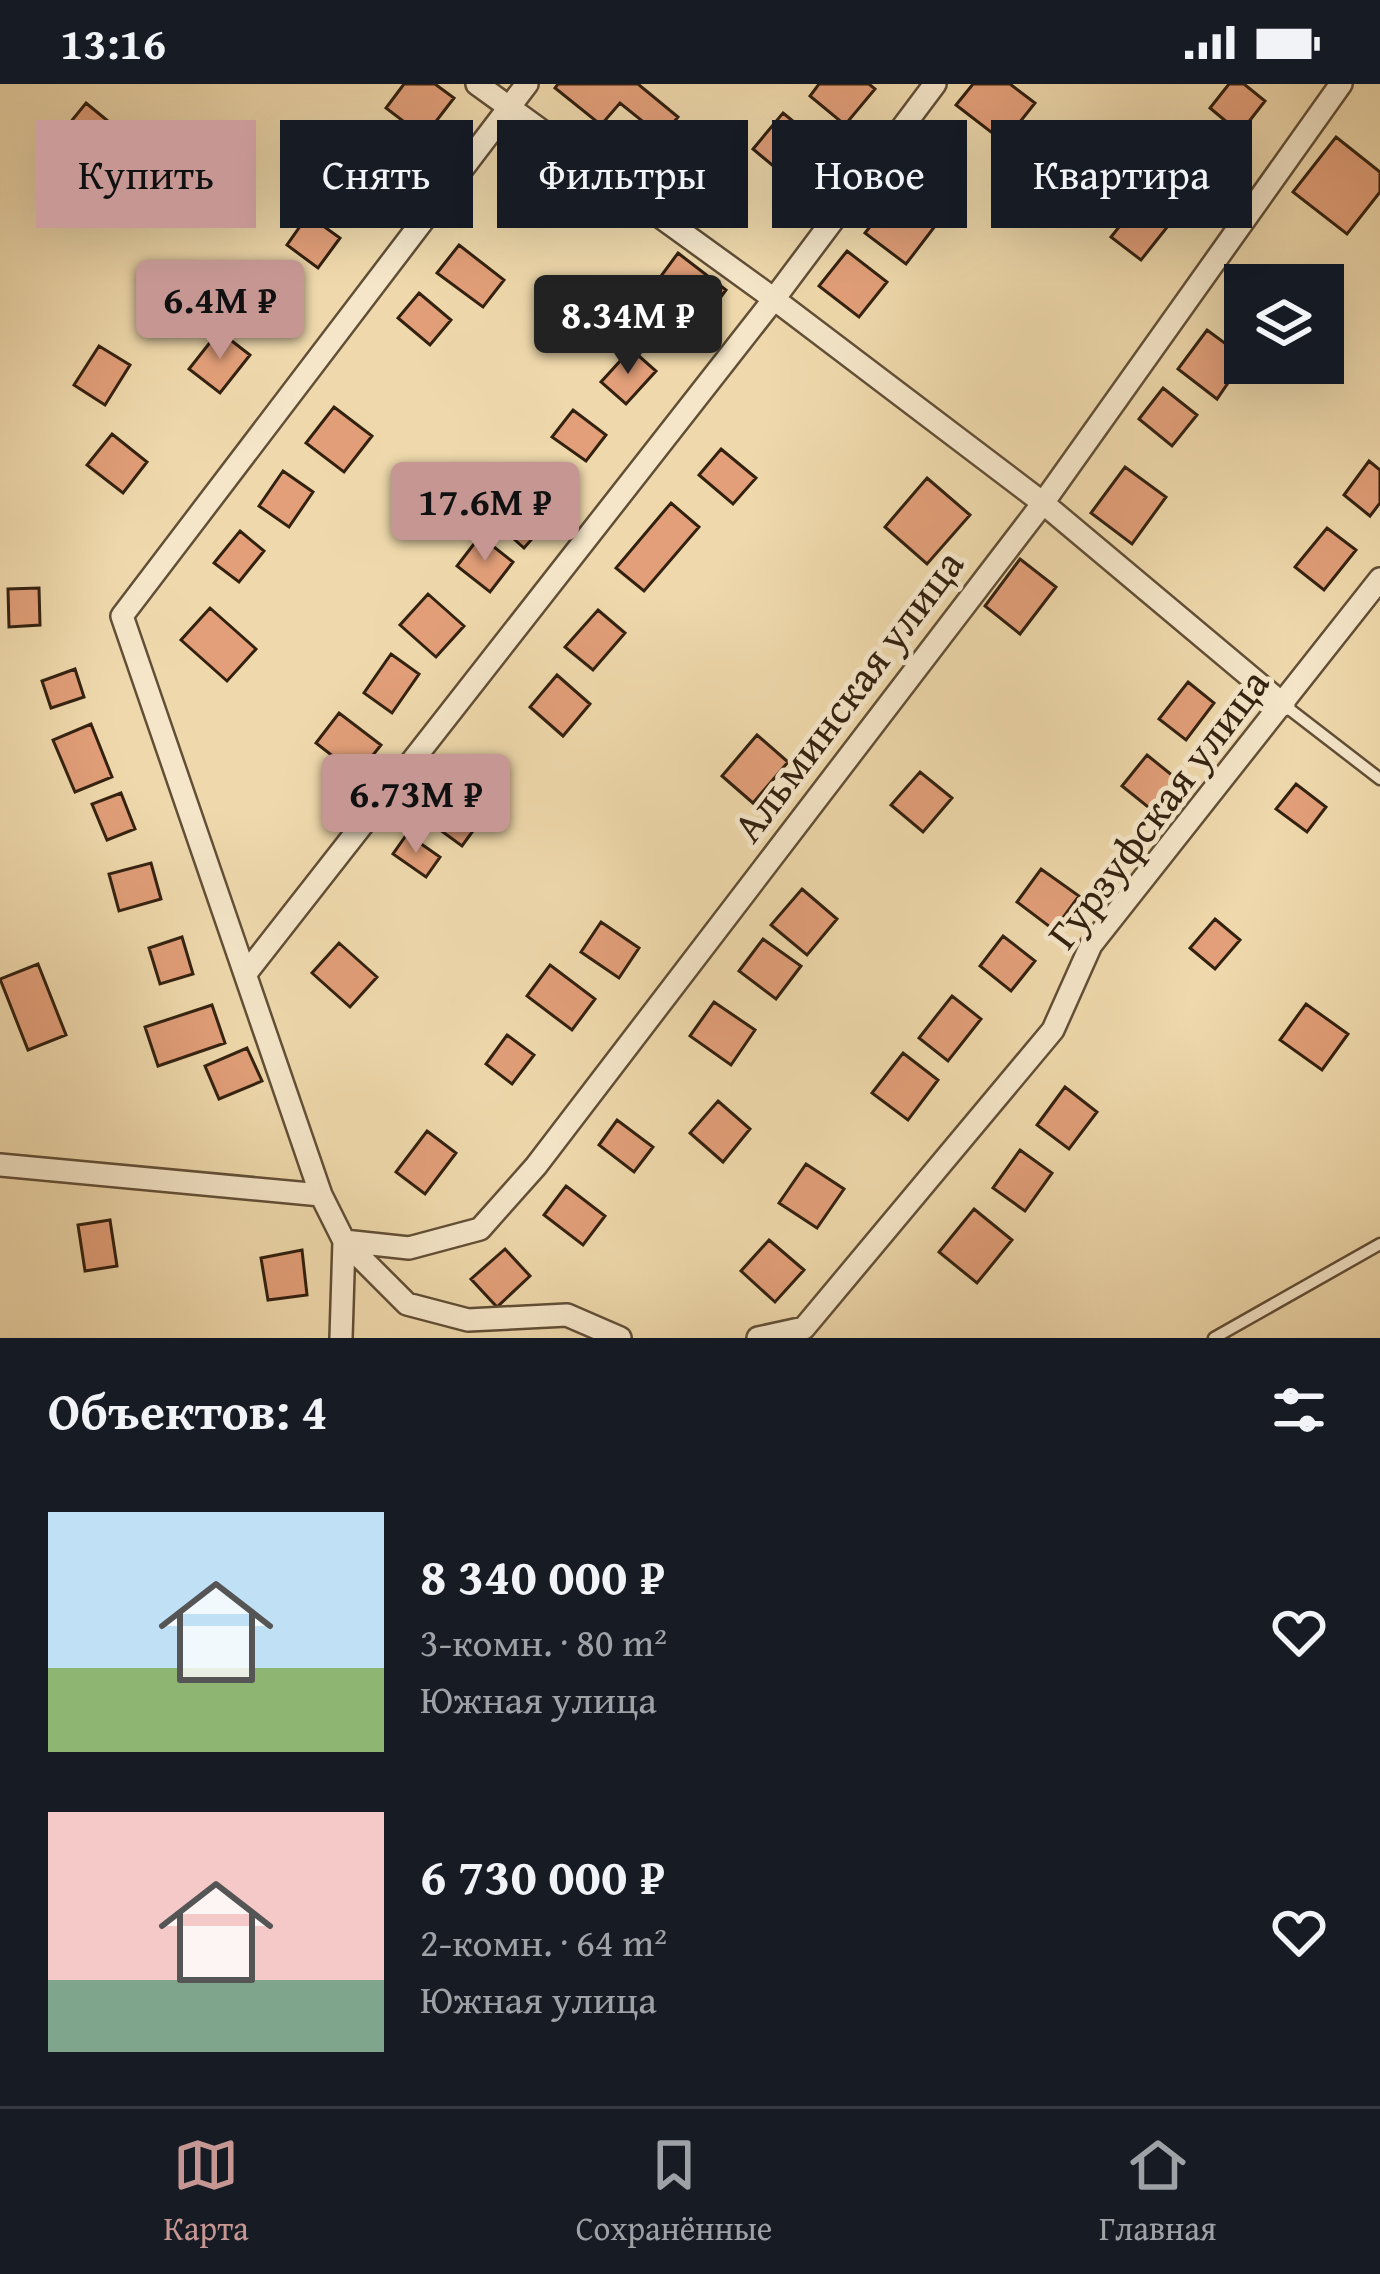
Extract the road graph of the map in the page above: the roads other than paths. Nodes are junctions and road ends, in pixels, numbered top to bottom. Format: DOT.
graph roads {
  1 [pos="477,84"];
  2 [pos="527,84"];
  3 [pos="935,84"];
  4 [pos="1341,84"];
  5 [pos="510,107"];
  6 [pos="774,299"];
  7 [pos="1043,503"];
  8 [pos="1380,579"];
  9 [pos="1284,705"];
  10 [pos="1380,779"];
  11 [pos="247,972"];
  12 [pos="0,1165"];
  13 [pos="321,1195"];
  14 [pos="344,1241"];
  15 [pos="1380,1244"];
  16 [pos="801,1333"];
  17 [pos="341,1338"];
  18 [pos="620,1338"];
  19 [pos="758,1338"];
  20 [pos="1214,1338"];
  1 -- 5 [label="street"];
  2 -- 5 [label="street"];
  3 -- 6 [label="street"];
  4 -- 7 [label="street, Альминская улица"];
  5 -- 6 [label="street"];
  5 -- 11 [label="street"];
  6 -- 7 [label="street"];
  6 -- 11 [label="street"];
  7 -- 9 [label="street"];
  7 -- 14 [label="street, Альминская улица"];
  8 -- 9 [label="street, Гурзуфская улица"];
  9 -- 10 [label="lane"];
  9 -- 16 [label="street, Гурзуфская улица"];
  11 -- 13 [label="street"];
  12 -- 13 [label="street"];
  13 -- 14 [label="street"];
  14 -- 17 [label="street"];
  14 -- 18 [label="street"];
  15 -- 20 [label="lane"];
  16 -- 19 [label="street, Гурзуфская улица"];
}
